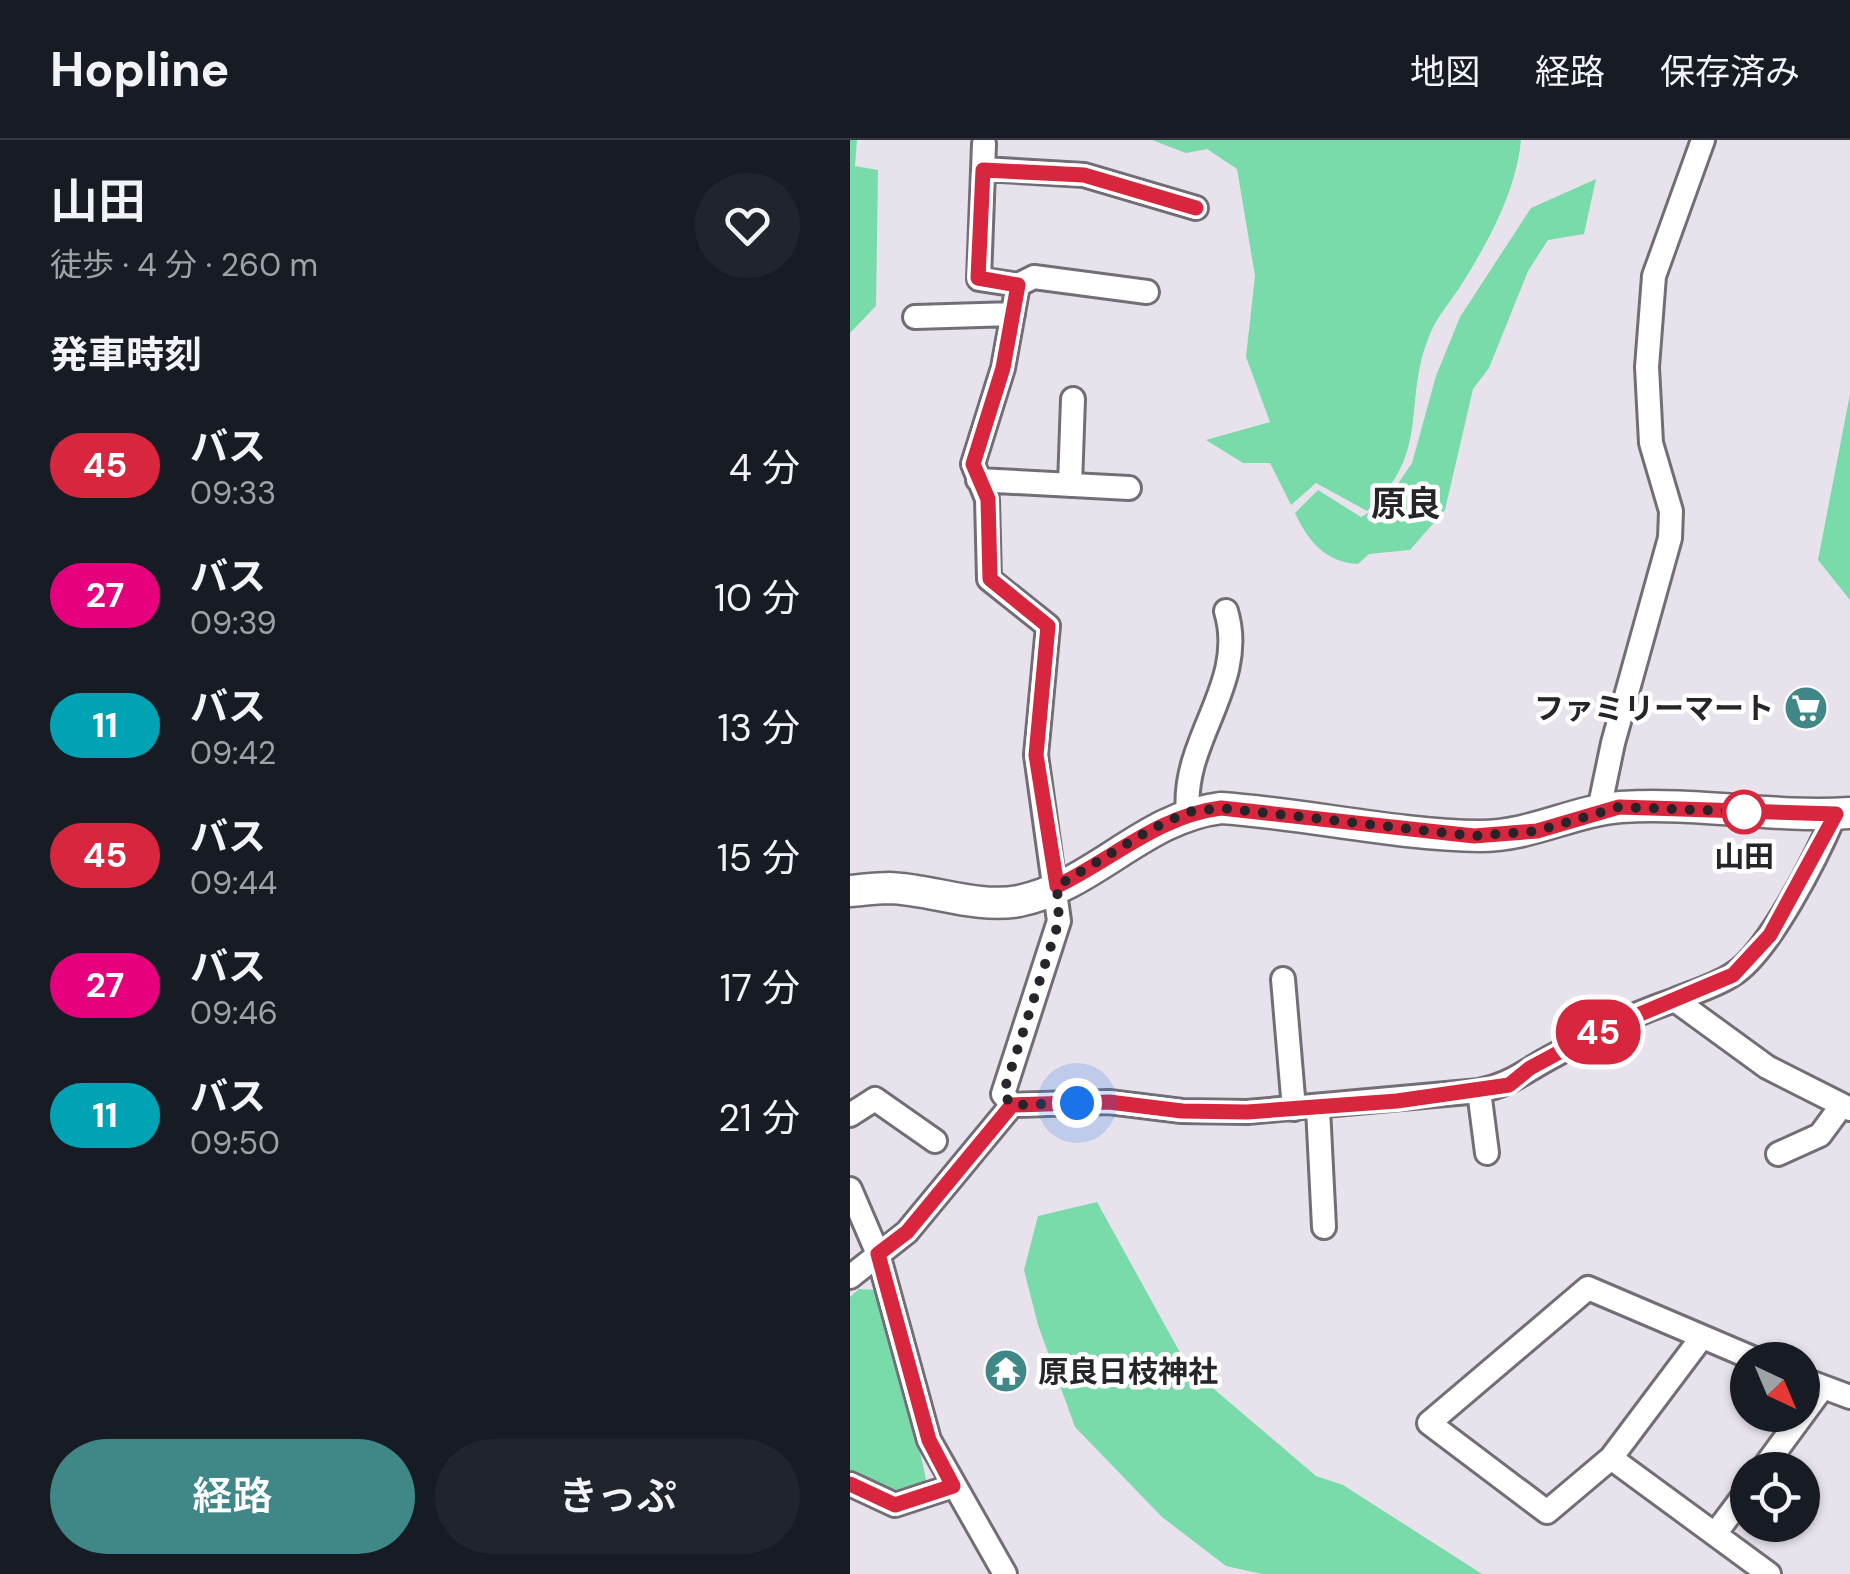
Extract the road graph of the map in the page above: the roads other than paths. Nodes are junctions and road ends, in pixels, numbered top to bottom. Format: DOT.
graph roads {
  1 [pos="1703,140"];
  2 [pos="984,144"];
  3 [pos="983,170"];
  4 [pos="1196,208"];
  5 [pos="1018,285"];
  6 [pos="1147,292"];
  7 [pos="1013,314"];
  8 [pos="915,317"];
  9 [pos="1074,399"];
  10 [pos="978,480"];
  11 [pos="1070,485"];
  12 [pos="1129,488"];
  13 [pos="1226,611"];
  14 [pos="1600,810"];
  15 [pos="1188,812"];
  16 [pos="1843,813"];
  17 [pos="1057,886"];
  18 [pos="850,891"];
  19 [pos="1282,979"];
  20 [pos="1676,1000"];
  21 [pos="1479,1091"];
  22 [pos="1012,1105"];
  23 [pos="1846,1107"];
  24 [pos="1318,1108"];
  25 [pos="1294,1109"];
  26 [pos="850,1115"];
  27 [pos="935,1141"];
  28 [pos="1487,1153"];
  29 [pos="1778,1154"];
  30 [pos="850,1189"];
  31 [pos="1324,1228"];
  32 [pos="878,1254"];
  33 [pos="850,1277"];
  34 [pos="1702,1337"];
  35 [pos="1730,1348"];
  36 [pos="1820,1386"];
  37 [pos="1850,1397"];
  38 [pos="1611,1458"];
  39 [pos="850,1484"];
  40 [pos="953,1486"];
  41 [pos="1730,1514"];
  42 [pos="1715,1534"];
  43 [pos="1005,1574"];
  44 [pos="1769,1574"];
  1 -- 14 [label="street"];
  2 -- 3 [label="street"];
  3 -- 4 [label="street"];
  3 -- 5 [label="street"];
  5 -- 6 [label="street"];
  5 -- 7 [label="street"];
  7 -- 8 [label="street"];
  7 -- 10 [label="street"];
  9 -- 11 [label="street"];
  10 -- 11 [label="street"];
  10 -- 17 [label="street"];
  11 -- 12 [label="street"];
  13 -- 15 [label="street"];
  14 -- 15 [label="street"];
  14 -- 16 [label="street"];
  15 -- 17 [label="street"];
  16 -- 20 [label="street"];
  17 -- 18 [label="street"];
  17 -- 22 [label="street"];
  19 -- 25 [label="street"];
  20 -- 21 [label="street"];
  20 -- 23 [label="street"];
  21 -- 24 [label="street"];
  21 -- 28 [label="street"];
  22 -- 25 [label="street"];
  22 -- 32 [label="street"];
  23 -- 29 [label="street"];
  24 -- 25 [label="street"];
  24 -- 31 [label="street"];
  26 -- 27 [label="street"];
  30 -- 32 [label="street"];
  32 -- 33 [label="street"];
  32 -- 40 [label="street"];
  34 -- 35 [label="street"];
  34 -- 38 [label="street"];
  34 -- 38 [label="street"];
  36 -- 37 [label="street"];
  38 -- 42 [label="street"];
  39 -- 40 [label="street"];
  40 -- 43 [label="street"];
  41 -- 42 [label="street"];
  42 -- 44 [label="street"];
}
